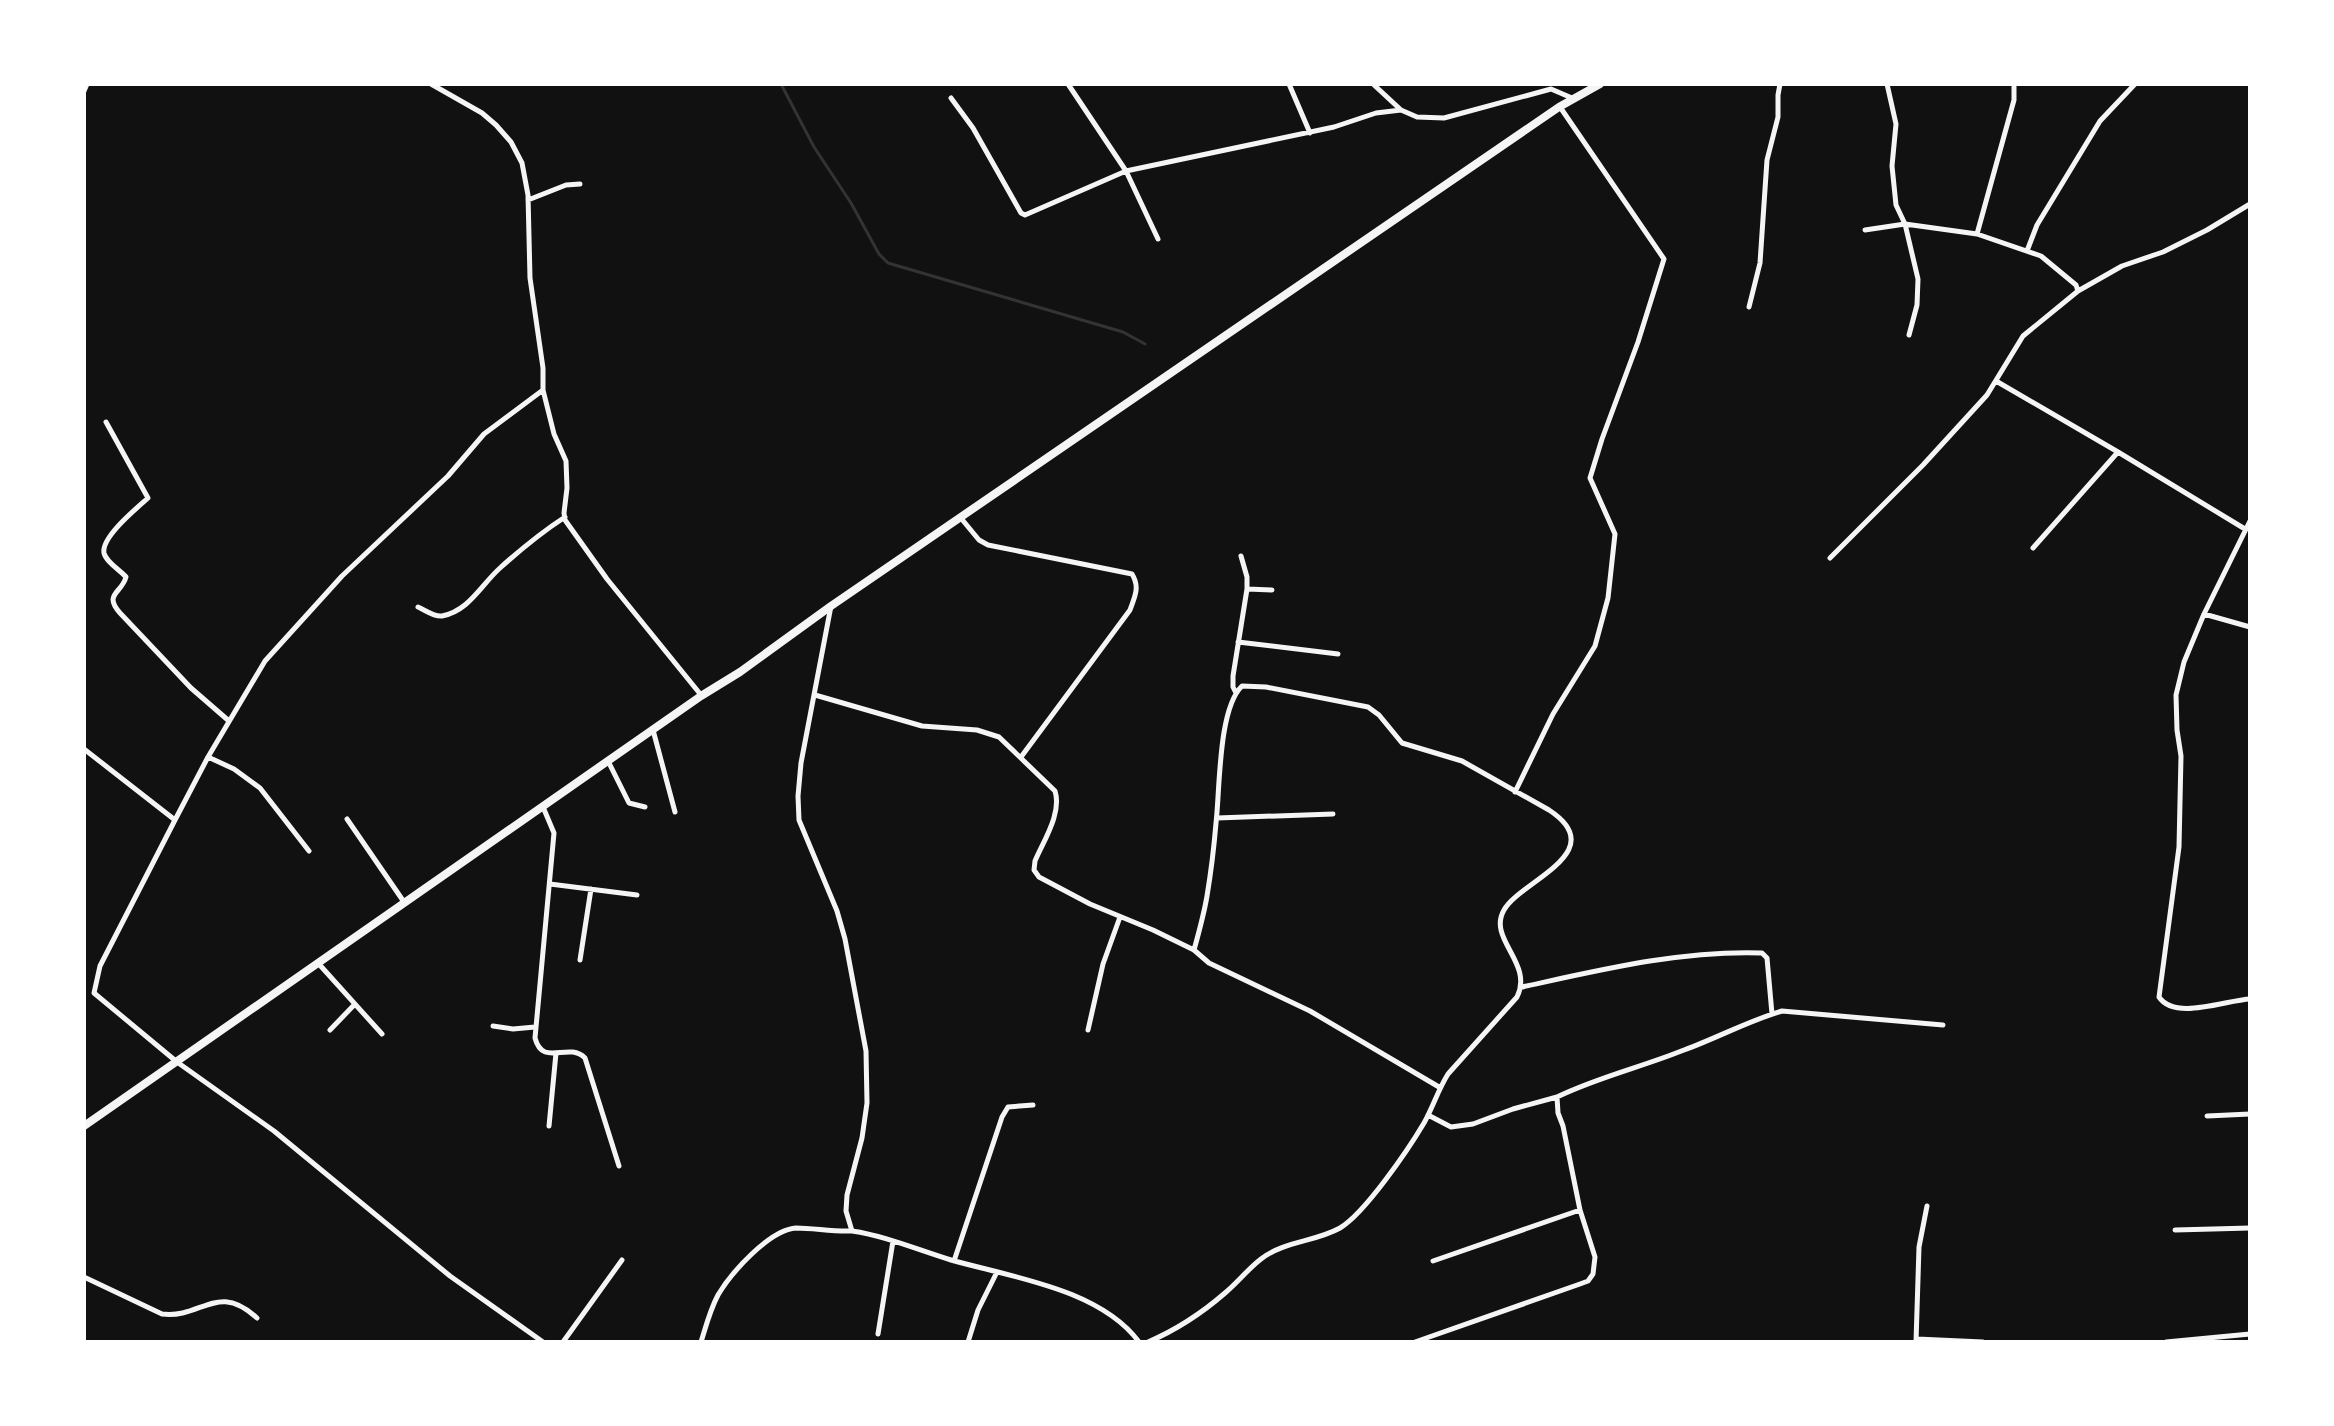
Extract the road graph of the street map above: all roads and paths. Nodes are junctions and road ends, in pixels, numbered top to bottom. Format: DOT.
graph roads {
  1 [pos="87,84"];
  2 [pos="431,84"];
  3 [pos="1068,84"];
  4 [pos="1289,84"];
  5 [pos="1373,84"];
  6 [pos="1600,84"];
  7 [pos="1780,84"];
  8 [pos="1887,84"];
  9 [pos="2014,84"];
  10 [pos="2135,84"];
  11 [pos="84,91"];
  12 [pos="951,98"];
  13 [pos="1573,99"];
  14 [pos="1559,107"];
  15 [pos="1401,110"];
  16 [pos="1310,133"];
  17 [pos="1126,171"];
  18 [pos="580,184"];
  19 [pos="528,200"];
  20 [pos="2250,204"];
  21 [pos="1905,224"];
  22 [pos="1865,230"];
  23 [pos="1977,234"];
  24 [pos="1158,239"];
  25 [pos="2027,251"];
  26 [pos="2078,291"];
  27 [pos="1749,307"];
  28 [pos="1909,335"];
  29 [pos="1996,381"];
  30 [pos="543,390"];
  31 [pos="106,422"];
  32 [pos="2118,452"];
  33 [pos="565,517"];
  34 [pos="960,517"];
  35 [pos="2250,521"];
  36 [pos="2245,529"];
  37 [pos="2033,548"];
  38 [pos="1241,556"];
  39 [pos="1830,558"];
  40 [pos="1247,589"];
  41 [pos="1272,590"];
  42 [pos="831,606"];
  43 [pos="418,607"];
  44 [pos="2204,614"];
  45 [pos="2250,627"];
  46 [pos="1238,642"];
  47 [pos="1338,654"];
  48 [pos="1236,693"];
  49 [pos="815,695"];
  50 [pos="701,696"];
  51 [pos="229,721"];
  52 [pos="653,729"];
  53 [pos="84,749"];
  54 [pos="208,757"];
  55 [pos="1021,757"];
  56 [pos="608,761"];
  57 [pos="1515,792"];
  58 [pos="542,807"];
  59 [pos="645,807"];
  60 [pos="675,812"];
  61 [pos="1333,814"];
  62 [pos="1217,818"];
  63 [pos="347,819"];
  64 [pos="175,820"];
  65 [pos="309,851"];
  66 [pos="550,884"];
  67 [pos="591,889"];
  68 [pos="637,895"];
  69 [pos="404,903"];
  70 [pos="1120,917"];
  71 [pos="1194,950"];
  72 [pos="580,960"];
  73 [pos="318,963"];
  74 [pos="1522,987"];
  75 [pos="2250,999"];
  76 [pos="355,1004"];
  77 [pos="1772,1014"];
  78 [pos="1943,1025"];
  79 [pos="493,1026"];
  80 [pos="535,1027"];
  81 [pos="330,1030"];
  82 [pos="1088,1030"];
  83 [pos="382,1034"];
  84 [pos="556,1053"];
  85 [pos="177,1062"];
  86 [pos="1439,1087"];
  87 [pos="1557,1097"];
  88 [pos="1033,1105"];
  89 [pos="2250,1114"];
  90 [pos="1428,1115"];
  91 [pos="2207,1116"];
  92 [pos="84,1126"];
  93 [pos="549,1126"];
  94 [pos="619,1166"];
  95 [pos="1927,1206"];
  96 [pos="1580,1210"];
  97 [pos="2250,1228"];
  98 [pos="2175,1230"];
  99 [pos="852,1231"];
  100 [pos="893,1241"];
  101 [pos="622,1260"];
  102 [pos="954,1261"];
  103 [pos="1433,1261"];
  104 [pos="997,1272"];
  105 [pos="84,1277"];
  106 [pos="257,1318"];
  107 [pos="878,1334"];
  108 [pos="2250,1334"];
  109 [pos="1917,1340"];
  110 [pos="543,1342"];
  111 [pos="563,1342"];
  112 [pos="701,1342"];
  113 [pos="968,1342"];
  114 [pos="1139,1342"];
  115 [pos="1148,1342"];
  116 [pos="1415,1342"];
  117 [pos="1983,1342"];
  118 [pos="2166,1342"];
  1 -- 11 [label="street"];
  2 -- 19 [label="street"];
  3 -- 17 [label="street"];
  4 -- 16 [label="street"];
  5 -- 15 [label="street"];
  6 -- 13 [label="main road"];
  7 -- 27 [label="street"];
  8 -- 21 [label="street"];
  9 -- 23 [label="street"];
  10 -- 25 [label="street"];
  12 -- 17 [label="street"];
  13 -- 14 [label="main road"];
  13 -- 15 [label="street"];
  14 -- 34 [label="main road"];
  14 -- 57 [label="street"];
  15 -- 16 [label="street"];
  16 -- 17 [label="street"];
  17 -- 24 [label="street"];
  18 -- 19 [label="street"];
  19 -- 30 [label="street"];
  20 -- 26 [label="street"];
  21 -- 22 [label="street"];
  21 -- 23 [label="street"];
  21 -- 28 [label="street"];
  23 -- 25 [label="street"];
  25 -- 26 [label="street"];
  26 -- 29 [label="street"];
  29 -- 32 [label="street"];
  29 -- 39 [label="street"];
  30 -- 33 [label="street"];
  30 -- 51 [label="street"];
  31 -- 51 [label="street"];
  32 -- 36 [label="street"];
  32 -- 37 [label="street"];
  33 -- 43 [label="street"];
  33 -- 50 [label="street"];
  34 -- 42 [label="main road"];
  34 -- 55 [label="street"];
  35 -- 36 [label="street"];
  36 -- 44 [label="street"];
  38 -- 40 [label="street"];
  40 -- 41 [label="street"];
  40 -- 46 [label="street"];
  42 -- 49 [label="street"];
  42 -- 50 [label="main road"];
  44 -- 45 [label="street"];
  44 -- 75 [label="street"];
  46 -- 47 [label="street"];
  46 -- 48 [label="street"];
  48 -- 57 [label="street"];
  48 -- 62 [label="street"];
  49 -- 55 [label="street"];
  49 -- 99 [label="street"];
  50 -- 52 [label="main road"];
  51 -- 54 [label="street"];
  52 -- 56 [label="main road"];
  52 -- 60 [label="street"];
  53 -- 64 [label="street"];
  54 -- 64 [label="street"];
  54 -- 65 [label="street"];
  55 -- 70 [label="street"];
  56 -- 58 [label="main road"];
  56 -- 59 [label="street"];
  57 -- 74 [label="street"];
  58 -- 66 [label="street"];
  58 -- 69 [label="main road"];
  61 -- 62 [label="street"];
  62 -- 71 [label="street"];
  63 -- 69 [label="street"];
  64 -- 85 [label="street"];
  66 -- 67 [label="street"];
  66 -- 80 [label="street"];
  67 -- 68 [label="street"];
  67 -- 72 [label="street"];
  69 -- 73 [label="main road"];
  70 -- 71 [label="street"];
  70 -- 82 [label="street"];
  71 -- 86 [label="street"];
  73 -- 76 [label="street"];
  73 -- 85 [label="main road"];
  74 -- 77 [label="street"];
  74 -- 86 [label="street"];
  76 -- 81 [label="street"];
  76 -- 83 [label="street"];
  77 -- 78 [label="street"];
  77 -- 87 [label="street"];
  79 -- 80 [label="street"];
  80 -- 84 [label="street"];
  84 -- 93 [label="street"];
  84 -- 94 [label="street"];
  85 -- 92 [label="main road"];
  85 -- 110 [label="street"];
  86 -- 90 [label="street"];
  87 -- 90 [label="street"];
  87 -- 96 [label="street"];
  88 -- 102 [label="street"];
  89 -- 91 [label="street"];
  90 -- 115 [label="street"];
  95 -- 109 [label="street"];
  96 -- 103 [label="street"];
  96 -- 116 [label="street"];
  97 -- 98 [label="street"];
  99 -- 100 [label="street"];
  99 -- 112 [label="street"];
  100 -- 102 [label="street"];
  100 -- 107 [label="street"];
  101 -- 111 [label="street"];
  102 -- 104 [label="street"];
  104 -- 113 [label="street"];
  104 -- 114 [label="street"];
  105 -- 106 [label="street"];
  108 -- 118 [label="street"];
  109 -- 117 [label="street"];
}
